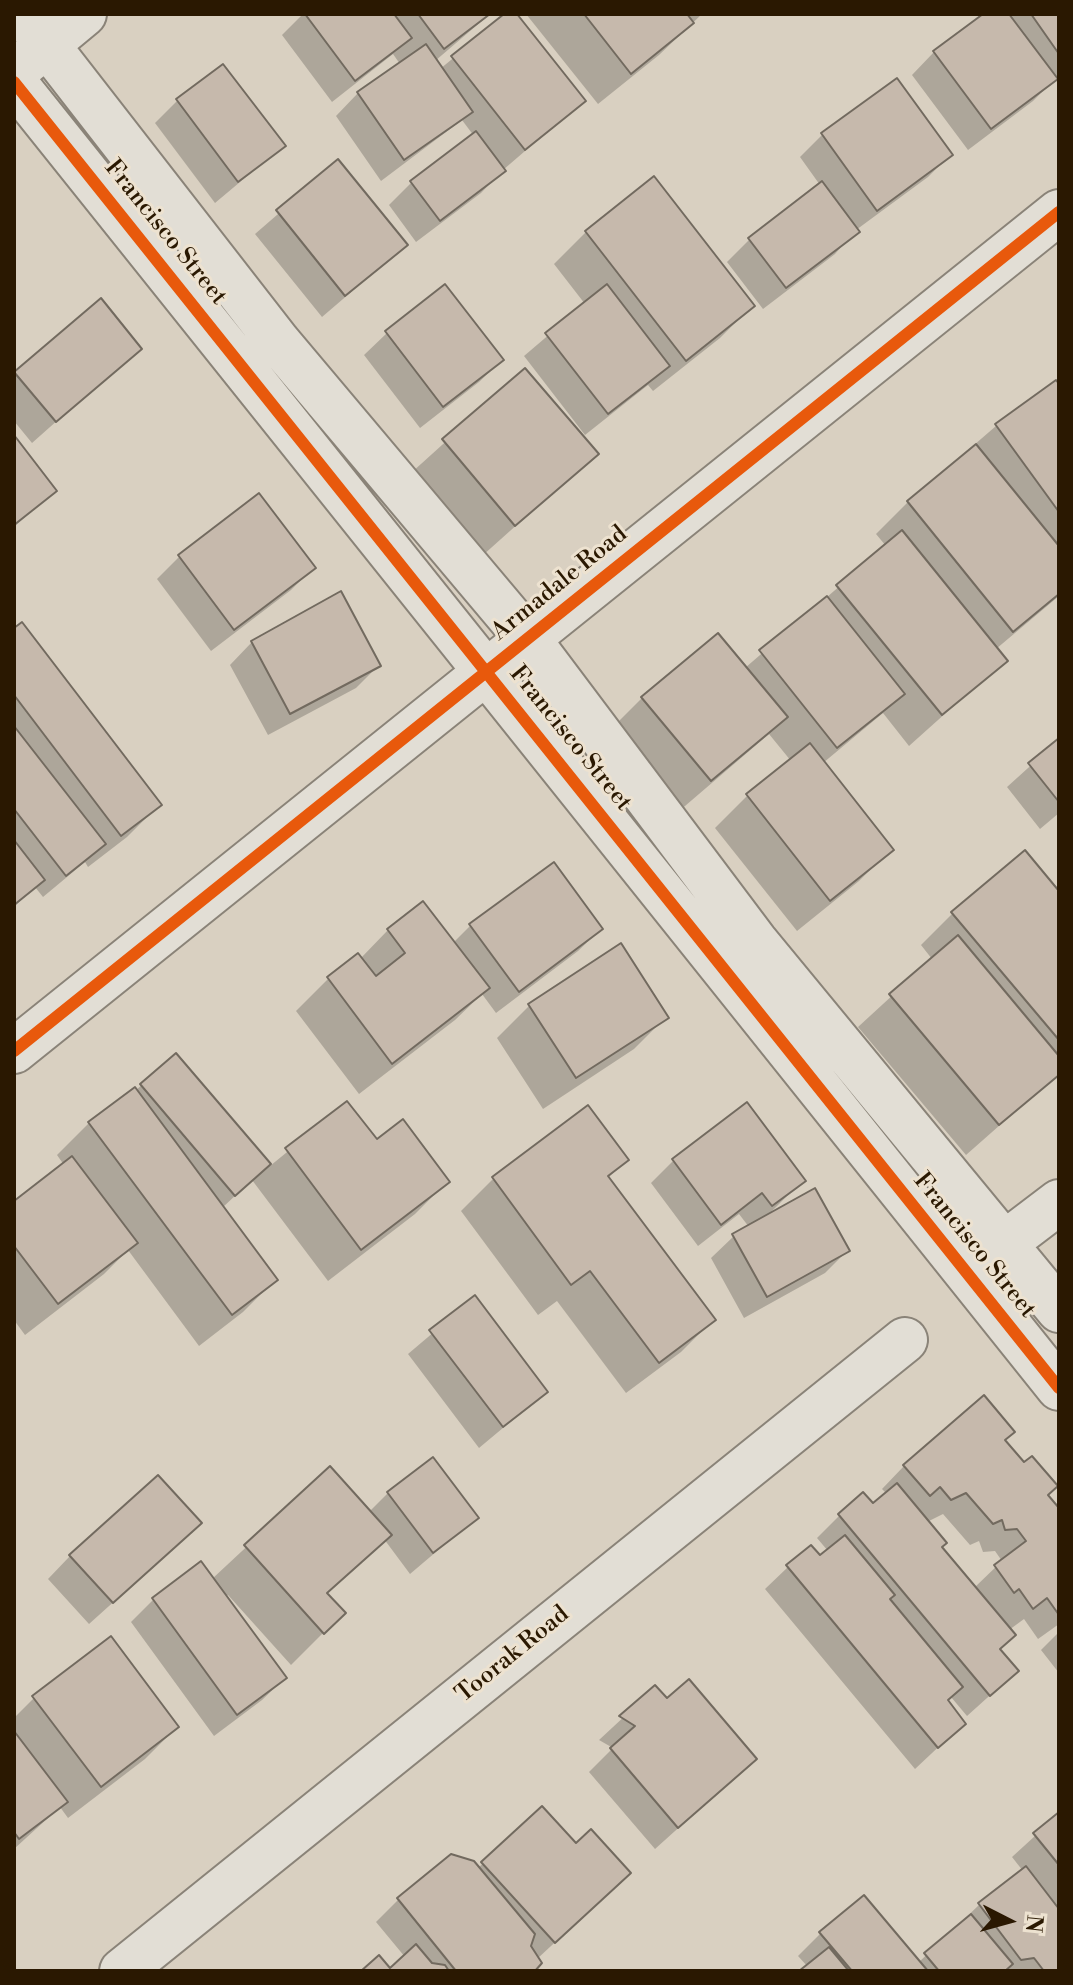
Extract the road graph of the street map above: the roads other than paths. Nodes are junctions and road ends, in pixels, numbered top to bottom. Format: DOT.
graph roads {
  1 [pos="84,14"];
  2 [pos="34,29"];
  3 [pos="14,73"];
  4 [pos="14,82"];
  5 [pos="1059,212"];
  6 [pos="528,639"];
  7 [pos="487,671"];
  8 [pos="14,1051"];
  9 [pos="1059,1202"];
  10 [pos="1006,1242"];
  11 [pos="966,1272"];
  12 [pos="1059,1310"];
  13 [pos="905,1340"];
  14 [pos="1059,1388"];
  15 [pos="122,1971"];
  1 -- 2 [label="street"];
  2 -- 3 [label="street"];
  2 -- 6 [label="street, Francisco Street"];
  4 -- 7 [label="street, Francisco Street"];
  5 -- 6 [label="street, Armadale Road"];
  6 -- 7 [label="street, Armadale Road"];
  6 -- 10 [label="street, Francisco Street"];
  7 -- 8 [label="street, Armadale Road"];
  7 -- 11 [label="street, Francisco Street"];
  9 -- 10 [label="street"];
  10 -- 11 [label="street"];
  10 -- 12 [label="street, Francisco Street"];
  11 -- 14 [label="street, Francisco Street"];
  13 -- 15 [label="street, Toorak Road"];
}
